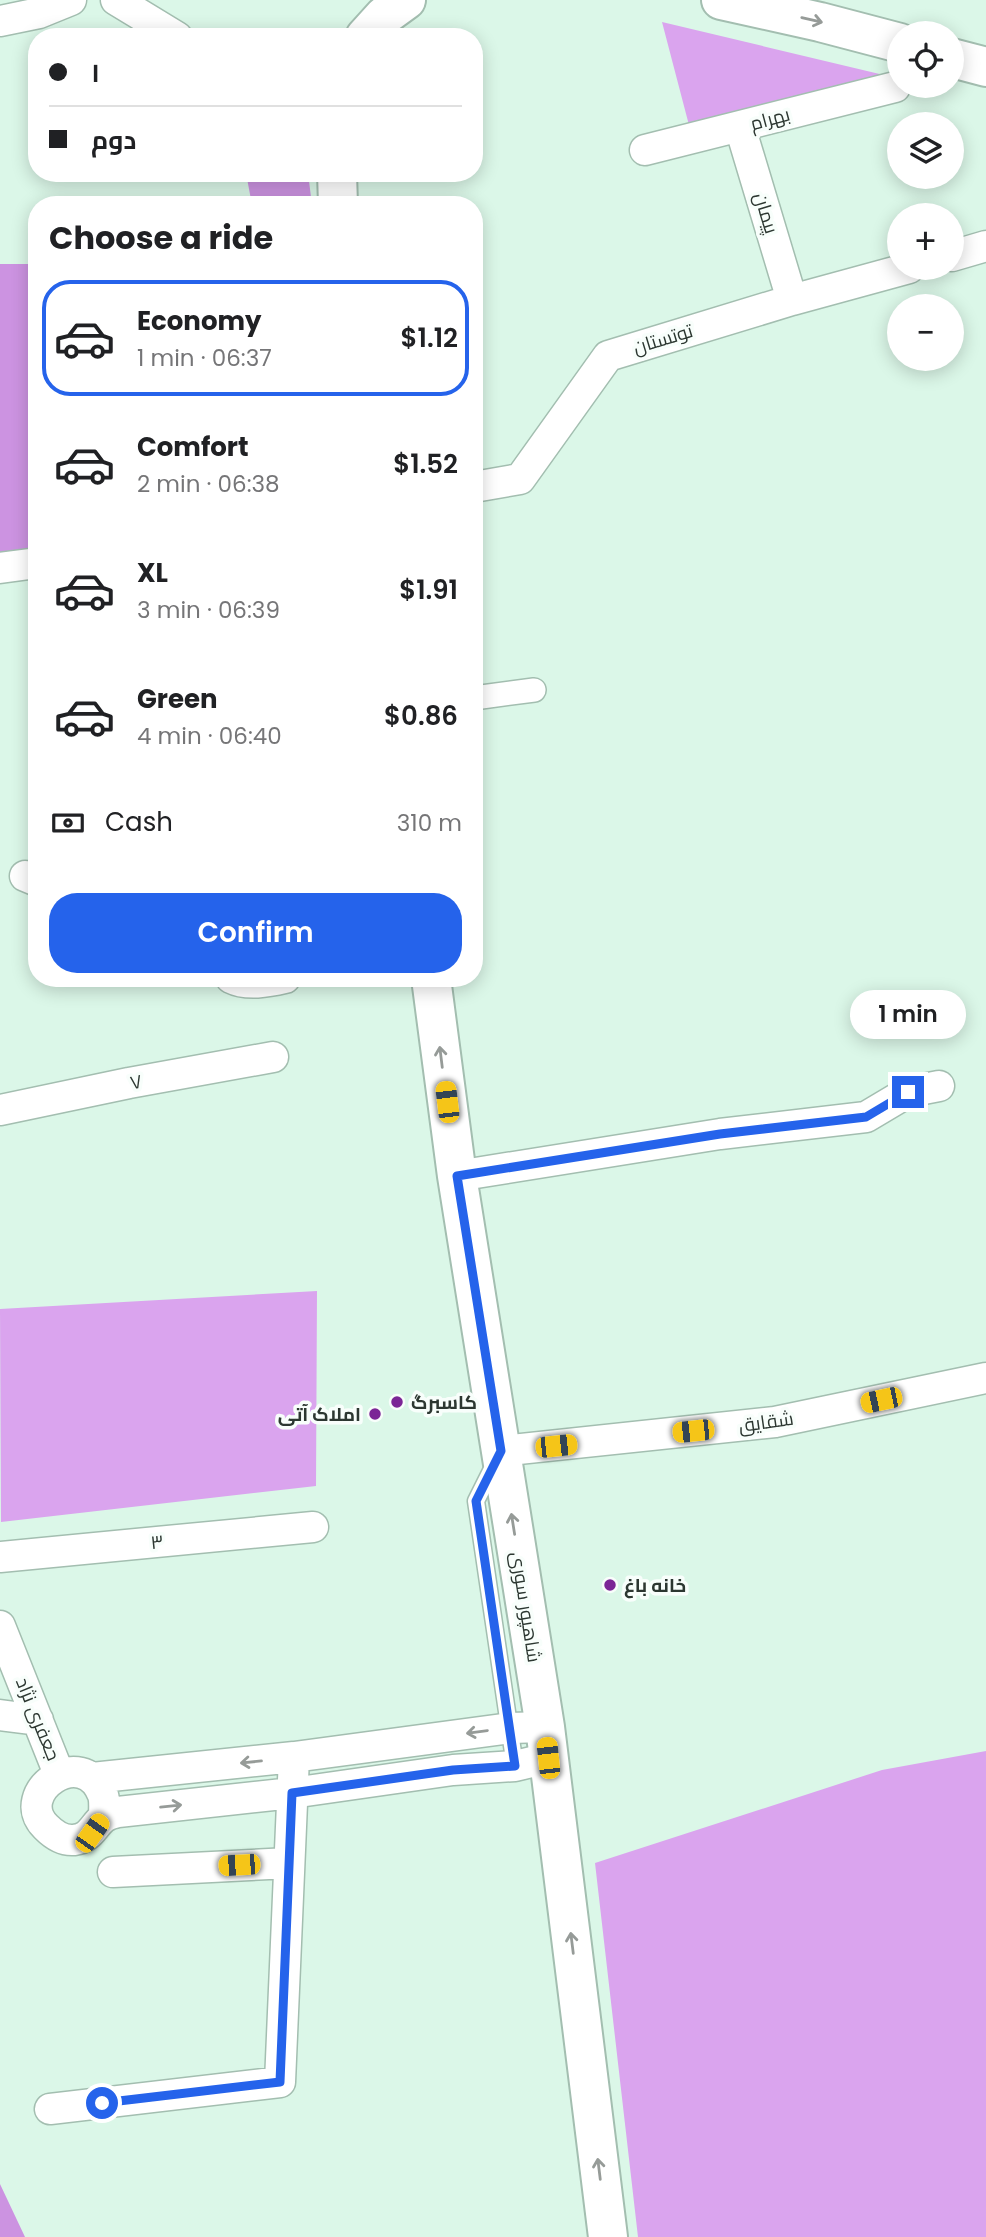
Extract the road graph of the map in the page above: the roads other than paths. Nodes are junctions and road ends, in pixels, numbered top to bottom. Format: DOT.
graph roads {
  1 [pos="71,0"];
  2 [pos="116,0"];
  3 [pos="406,0"];
  4 [pos="721,0"];
  5 [pos="0,21"];
  6 [pos="162,28"];
  7 [pos="373,28"];
  8 [pos="887,40"];
  9 [pos="964,61"];
  10 [pos="986,67"];
  11 [pos="887,88"];
  12 [pos="740,127"];
  13 [pos="645,150"];
  14 [pos="986,246"];
  15 [pos="964,252"];
  16 [pos="887,274"];
  17 [pos="792,300"];
  18 [pos="483,486"];
  19 [pos="28,564"];
  20 [pos="0,568"];
  21 [pos="534,690"];
  22 [pos="483,697"];
  23 [pos="432,987"];
  24 [pos="273,1057"];
  25 [pos="939,1086"];
  26 [pos="0,1110"];
  27 [pos="457,1176"];
  28 [pos="986,1378"];
  29 [pos="501,1451"];
  30 [pos="313,1527"];
  31 [pos="0,1557"];
  32 [pos="0,1626"];
  33 [pos="0,1715"];
  34 [pos="38,1720"];
  35 [pos="529,1745"];
  36 [pos="294,1757"];
  37 [pos="59,1774"];
  38 [pos="92,1778"];
  39 [pos="292,1793"];
  40 [pos="104,1816"];
  41 [pos="289,1863"];
  42 [pos="113,1872"];
  43 [pos="50,2109"];
  44 [pos="608,2237"];
  1 -- 5 [label="street"];
  2 -- 6 [label="street"];
  3 -- 7 [label="main road"];
  4 -- 8 [label="main road, one-way"];
  9 -- 10 [label="main road"];
  11 -- 12 [label="street, بهرام"];
  12 -- 13 [label="street, بهرام"];
  12 -- 17 [label="street, پیمان"];
  14 -- 15 [label="street"];
  16 -- 17 [label="street, توتستان"];
  17 -- 18 [label="street, توتستان"];
  19 -- 20 [label="street"];
  21 -- 22 [label="street"];
  27 -- 23 [label="main road, شاهپور سوری, one-way"];
  24 -- 26 [label="street, ۷"];
  25 -- 27 [label="street"];
  27 -- 29 [label="main road, شاهپور سوری"];
  28 -- 29 [label="street, شقایق"];
  29 -- 35 [label="main road, شاهپور سوری"];
  30 -- 31 [label="street, ۳"];
  32 -- 34 [label="street, جعفری نژاد"];
  33 -- 34 [label="street"];
  34 -- 37 [label="street, جعفری نژاد"];
  35 -- 36 [label="street, one-way"];
  35 -- 39 [label="street"];
  44 -- 35 [label="main road, شاهپور سوری, one-way"];
  36 -- 38 [label="street, one-way"];
  36 -- 39 [label="street"];
  37 -- 38 [label="street"];
  37 -- 40 [label="street"];
  38 -- 40 [label="street"];
  40 -- 39 [label="street, one-way"];
  39 -- 41 [label="street"];
  41 -- 42 [label="street"];
  41 -- 43 [label="street"];
}
